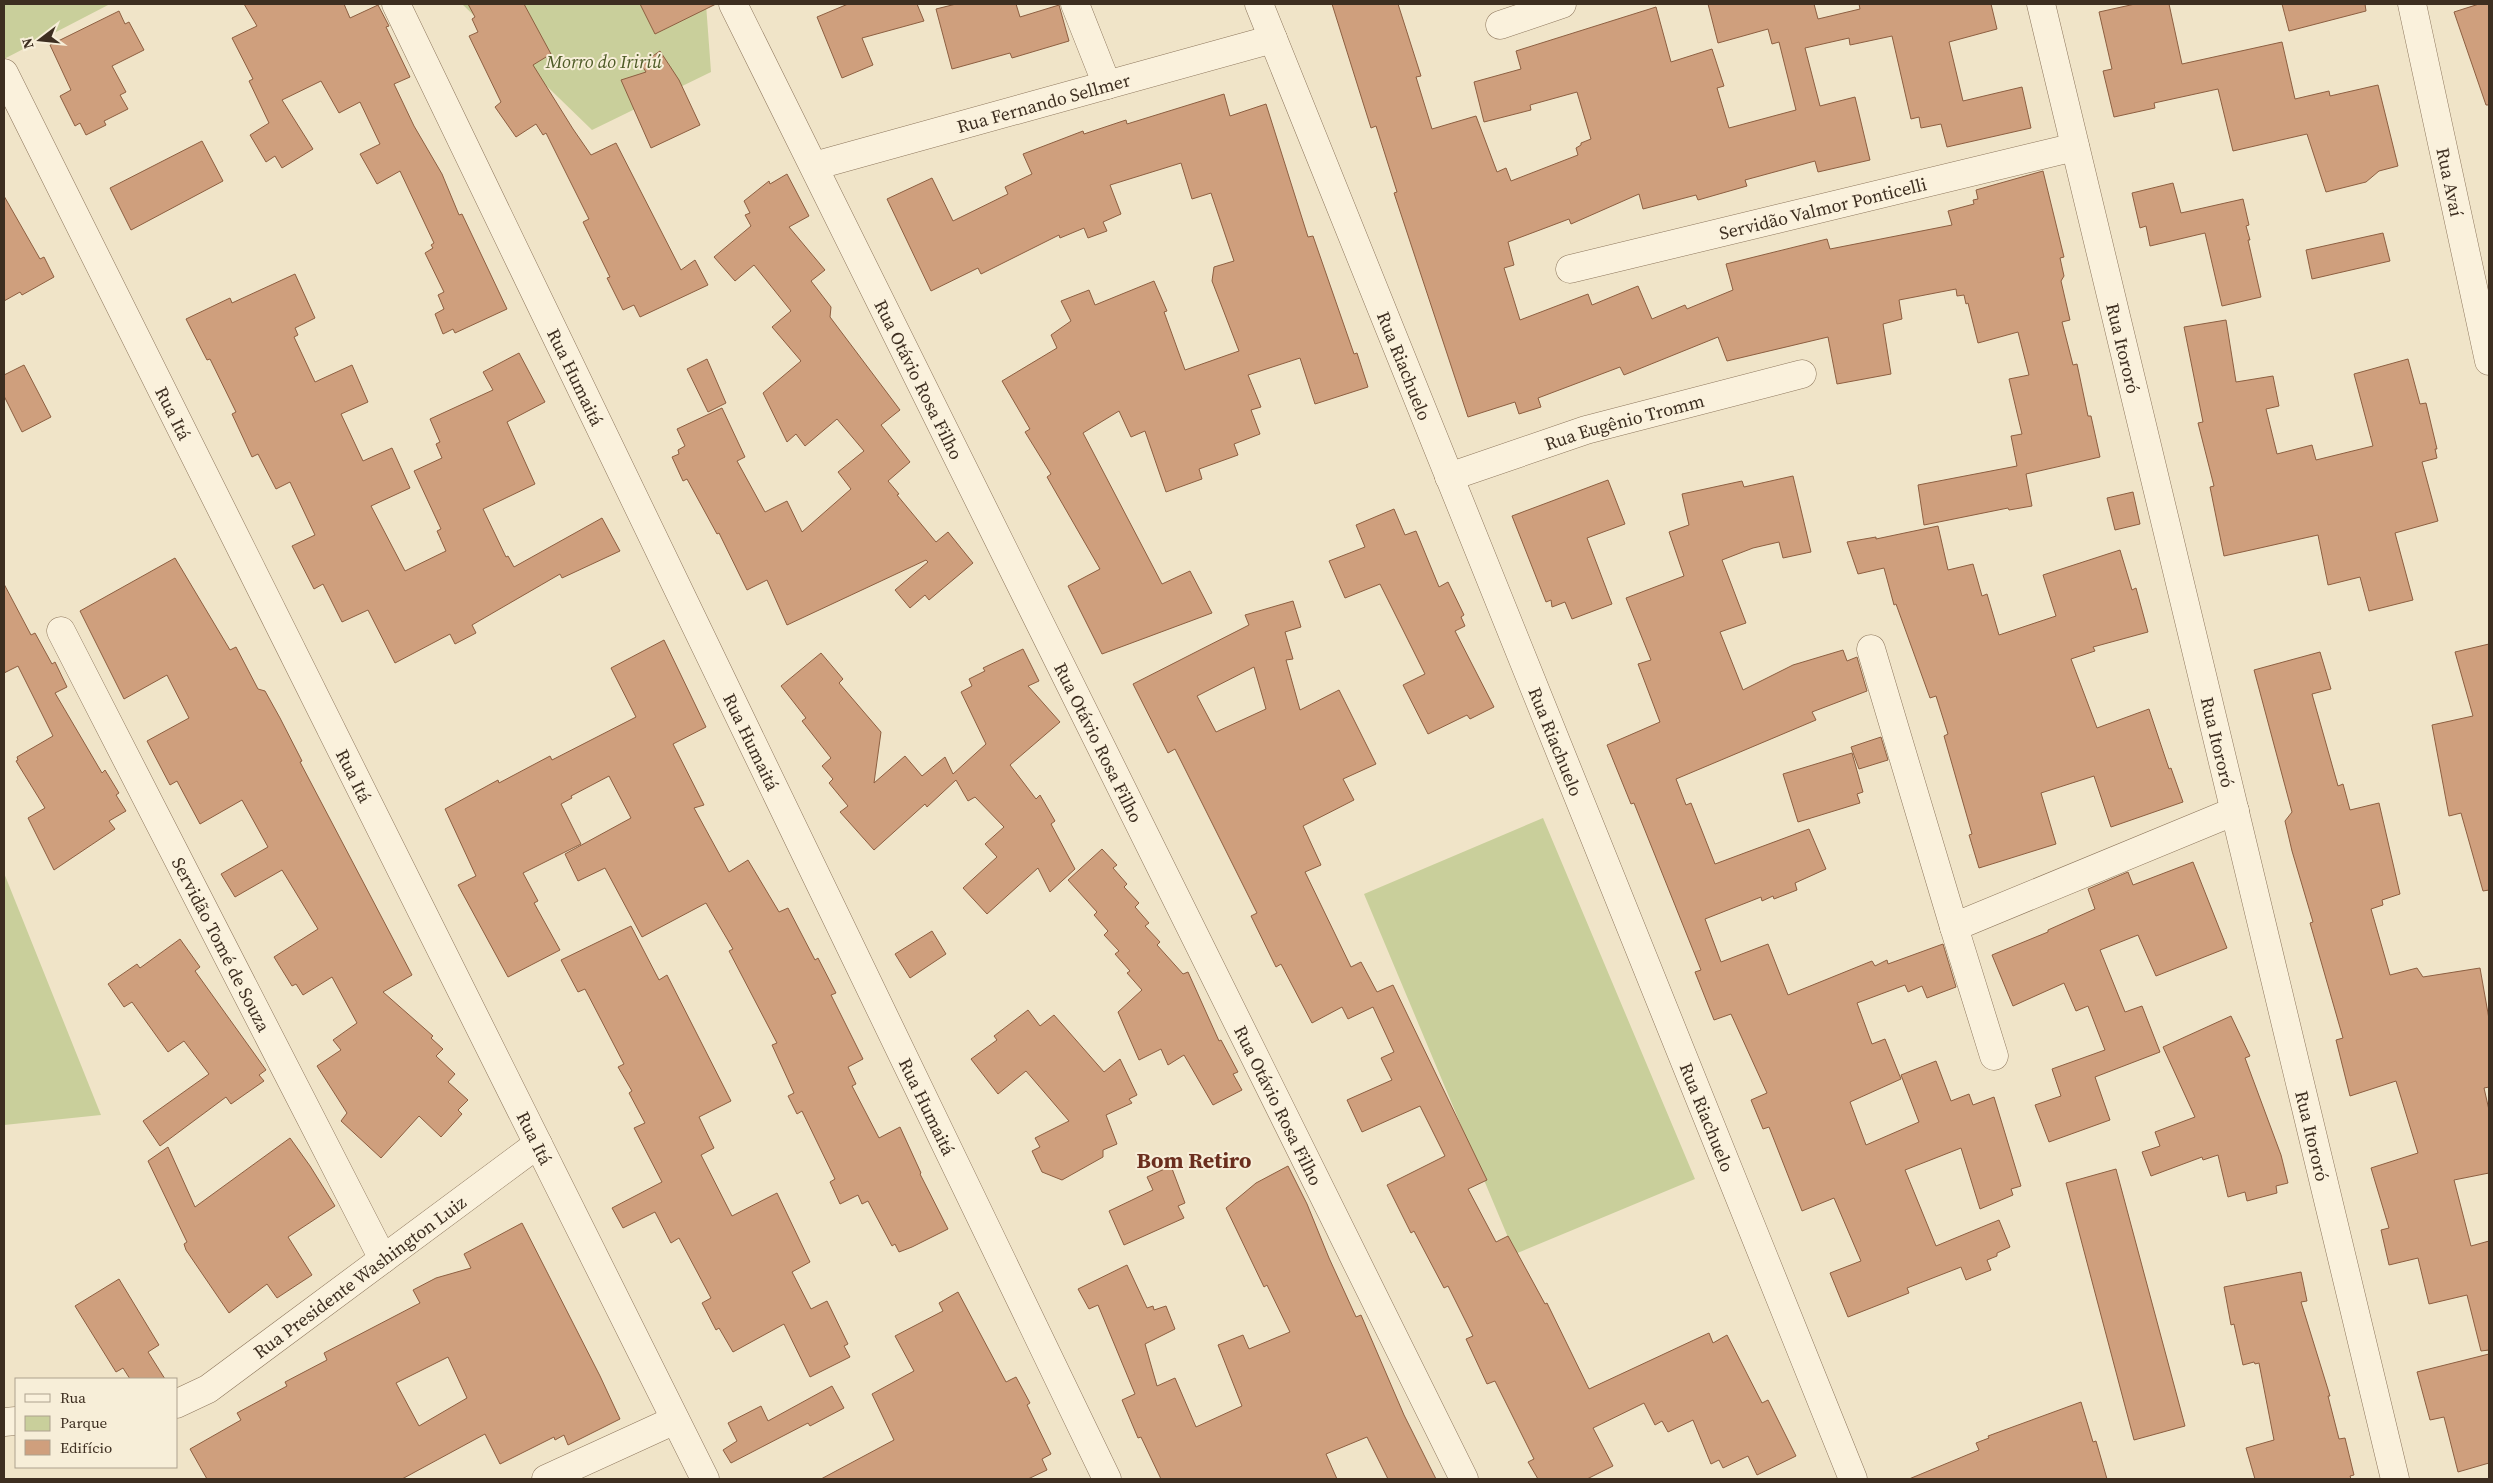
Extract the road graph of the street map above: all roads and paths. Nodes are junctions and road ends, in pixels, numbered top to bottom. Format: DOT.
graph roads {
  1 [pos="396,4"];
  2 [pos="734,4"];
  3 [pos="1076,4"];
  4 [pos="1259,4"];
  5 [pos="1562,4"];
  6 [pos="2041,4"];
  7 [pos="2412,4"];
  8 [pos="1500,25"];
  9 [pos="1273,39"];
  10 [pos="4,73"];
  11 [pos="1107,85"];
  12 [pos="2075,147"];
  13 [pos="814,166"];
  14 [pos="1570,269"];
  15 [pos="2489,361"];
  16 [pos="1802,374"];
  17 [pos="1449,477"];
  18 [pos="61,631"];
  19 [pos="1871,649"];
  20 [pos="2235,811"];
  21 [pos="1954,927"];
  22 [pos="1994,1056"];
  23 [pos="538,1144"];
  24 [pos="383,1259"];
  25 [pos="178,1403"];
  26 [pos="675,1420"];
  27 [pos="546,1479"];
  28 [pos="705,1479"];
  29 [pos="1107,1479"];
  30 [pos="1464,1479"];
  31 [pos="1853,1479"];
  32 [pos="2395,1479"];
  1 -- 29 [label="street, Rua Humaitá"];
  2 -- 13 [label="street, Rua Otávio Rosa Filho"];
  3 -- 11 [label="street"];
  4 -- 9 [label="street, Rua Riachuelo"];
  5 -- 8 [label="street"];
  6 -- 12 [label="street, Rua Itororó"];
  7 -- 15 [label="street, Rua Avaí"];
  9 -- 11 [label="street, Rua Fernando Sellmer"];
  9 -- 17 [label="street, Rua Riachuelo"];
  10 -- 23 [label="street, Rua Itá"];
  11 -- 13 [label="street, Rua Fernando Sellmer"];
  12 -- 14 [label="street, Servidão Valmor Ponticelli"];
  12 -- 20 [label="street, Rua Itororó"];
  13 -- 30 [label="street, Rua Otávio Rosa Filho"];
  16 -- 17 [label="street, Rua Eugênio Tromm"];
  17 -- 31 [label="street, Rua Riachuelo"];
  18 -- 24 [label="street, Servidão Tomé de Souza"];
  19 -- 21 [label="street"];
  20 -- 21 [label="street"];
  20 -- 32 [label="street, Rua Itororó"];
  21 -- 22 [label="street"];
  23 -- 24 [label="street, Rua Presidente Washington Luiz"];
  23 -- 26 [label="street, Rua Itá"];
  24 -- 25 [label="street, Rua Presidente Washington Luiz"];
  26 -- 27 [label="street"];
  26 -- 28 [label="street, Rua Itá"];
}
